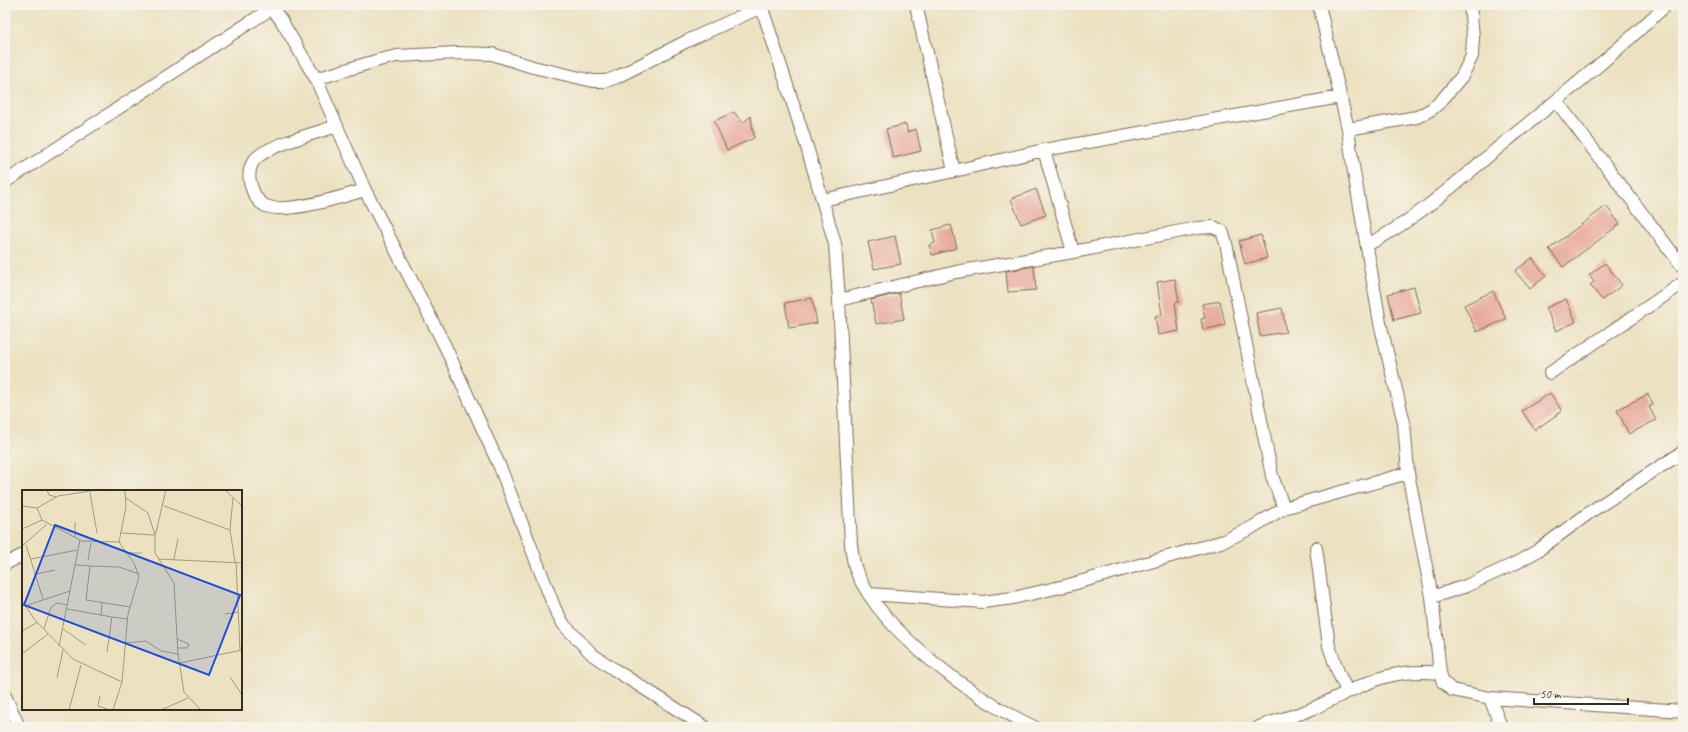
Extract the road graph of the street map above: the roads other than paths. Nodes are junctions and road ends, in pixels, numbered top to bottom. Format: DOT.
graph roads {
  1 [pos="916,5"];
  2 [pos="1319,5"];
  3 [pos="1470,5"];
  4 [pos="1666,5"];
  5 [pos="271,6"];
  6 [pos="761,6"];
  7 [pos="316,79"];
  8 [pos="1340,97"];
  9 [pos="1557,102"];
  10 [pos="337,126"];
  11 [pos="1348,129"];
  12 [pos="1044,150"];
  13 [pos="954,171"];
  14 [pos="5,182"];
  15 [pos="365,190"];
  16 [pos="823,200"];
  17 [pos="1368,245"];
  18 [pos="1073,252"];
  19 [pos="1683,267"];
  20 [pos="1683,283"];
  21 [pos="839,300"];
  22 [pos="1550,373"];
  23 [pos="1683,452"];
  24 [pos="1408,473"];
  25 [pos="1284,508"];
  26 [pos="1316,548"];
  27 [pos="22,556"];
  28 [pos="5,564"];
  29 [pos="869,594"];
  30 [pos="1432,597"];
  31 [pos="1440,673"];
  32 [pos="1347,691"];
  33 [pos="5,696"];
  34 [pos="1490,698"];
  35 [pos="1683,711"];
  36 [pos="1030,725"];
  37 [pos="19,727"];
  38 [pos="705,727"];
  39 [pos="1013,727"];
  40 [pos="1259,727"];
  41 [pos="1501,727"];
  1 -- 13 [label="street"];
  2 -- 8 [label="street"];
  3 -- 11 [label="street"];
  4 -- 9 [label="street"];
  5 -- 7 [label="street"];
  5 -- 14 [label="street"];
  6 -- 7 [label="street"];
  6 -- 16 [label="street"];
  7 -- 10 [label="street"];
  8 -- 11 [label="street"];
  8 -- 12 [label="street"];
  9 -- 17 [label="street"];
  9 -- 19 [label="street"];
  10 -- 15 [label="street"];
  10 -- 15 [label="street"];
  11 -- 17 [label="street"];
  12 -- 13 [label="street"];
  12 -- 18 [label="street"];
  13 -- 16 [label="street"];
  15 -- 38 [label="street"];
  16 -- 21 [label="street"];
  17 -- 24 [label="street"];
  18 -- 21 [label="street"];
  18 -- 25 [label="street"];
  20 -- 22 [label="street"];
  21 -- 29 [label="street"];
  23 -- 30 [label="street"];
  24 -- 25 [label="street"];
  24 -- 30 [label="street"];
  25 -- 29 [label="street"];
  26 -- 32 [label="street"];
  27 -- 28 [label="street"];
  29 -- 36 [label="street"];
  30 -- 31 [label="street"];
  31 -- 32 [label="street"];
  31 -- 34 [label="street"];
  32 -- 40 [label="street"];
  33 -- 37 [label="street"];
  34 -- 35 [label="street"];
  34 -- 41 [label="street"];
  36 -- 39 [label="street"];
}
